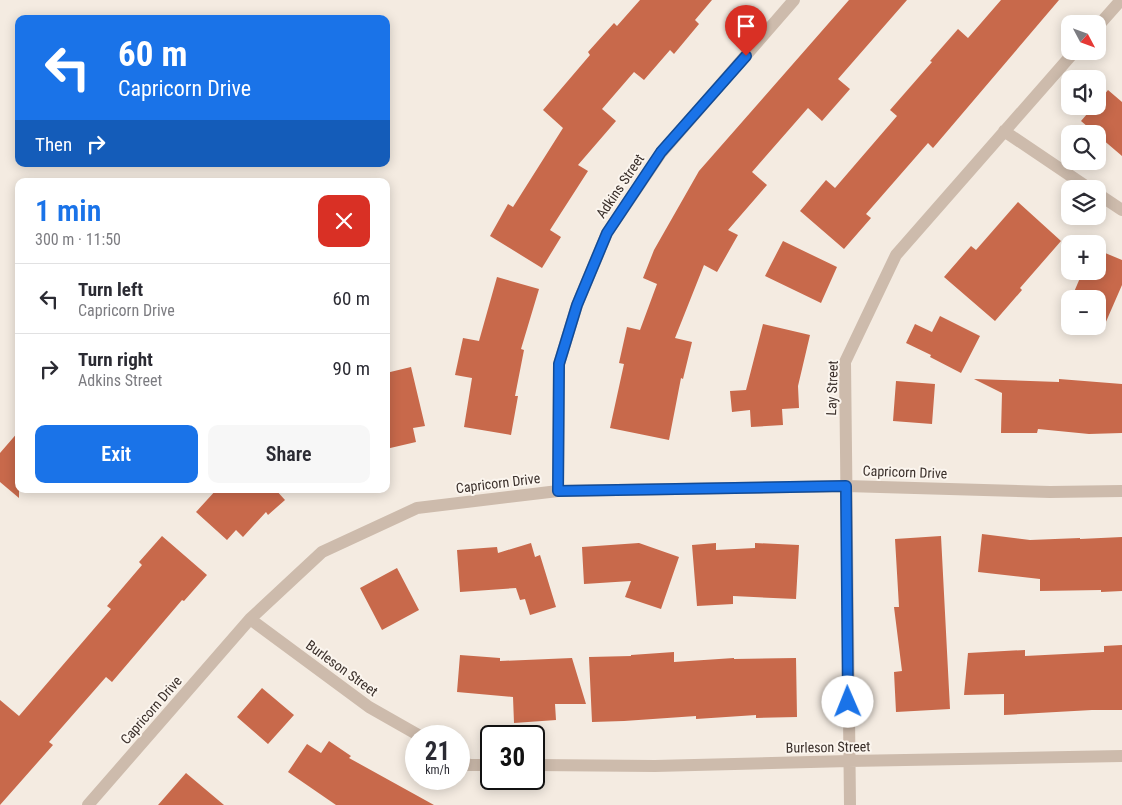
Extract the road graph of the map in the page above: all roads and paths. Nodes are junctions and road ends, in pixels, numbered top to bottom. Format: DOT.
graph roads {
  1 [pos="794,0"];
  2 [pos="1121,0"];
  3 [pos="1106,17"];
  4 [pos="1067,60"];
  5 [pos="1004,132"];
  6 [pos="1076,180"];
  7 [pos="1106,199"];
  8 [pos="1122,210"];
  9 [pos="846,486"];
  10 [pos="1122,490"];
  11 [pos="558,491"];
  12 [pos="250,618"];
  13 [pos="405,728"];
  14 [pos="1122,756"];
  15 [pos="848,761"];
  16 [pos="545,765"];
  17 [pos="88,805"];
  18 [pos="850,805"];
  1 -- 11 [label="street, Adkins Street"];
  2 -- 3 [label="street"];
  4 -- 5 [label="street, Lay Street"];
  5 -- 6 [label="street"];
  5 -- 9 [label="street, Lay Street"];
  7 -- 8 [label="street"];
  9 -- 10 [label="street, Capricorn Drive"];
  9 -- 11 [label="street, Capricorn Drive"];
  9 -- 15 [label="street, Lay Street"];
  11 -- 12 [label="street, Capricorn Drive"];
  12 -- 13 [label="street, Burleson Street"];
  12 -- 17 [label="street, Capricorn Drive"];
  14 -- 15 [label="street, Burleson Street"];
  15 -- 16 [label="street, Burleson Street"];
  15 -- 18 [label="street, Lay Street"];
}
